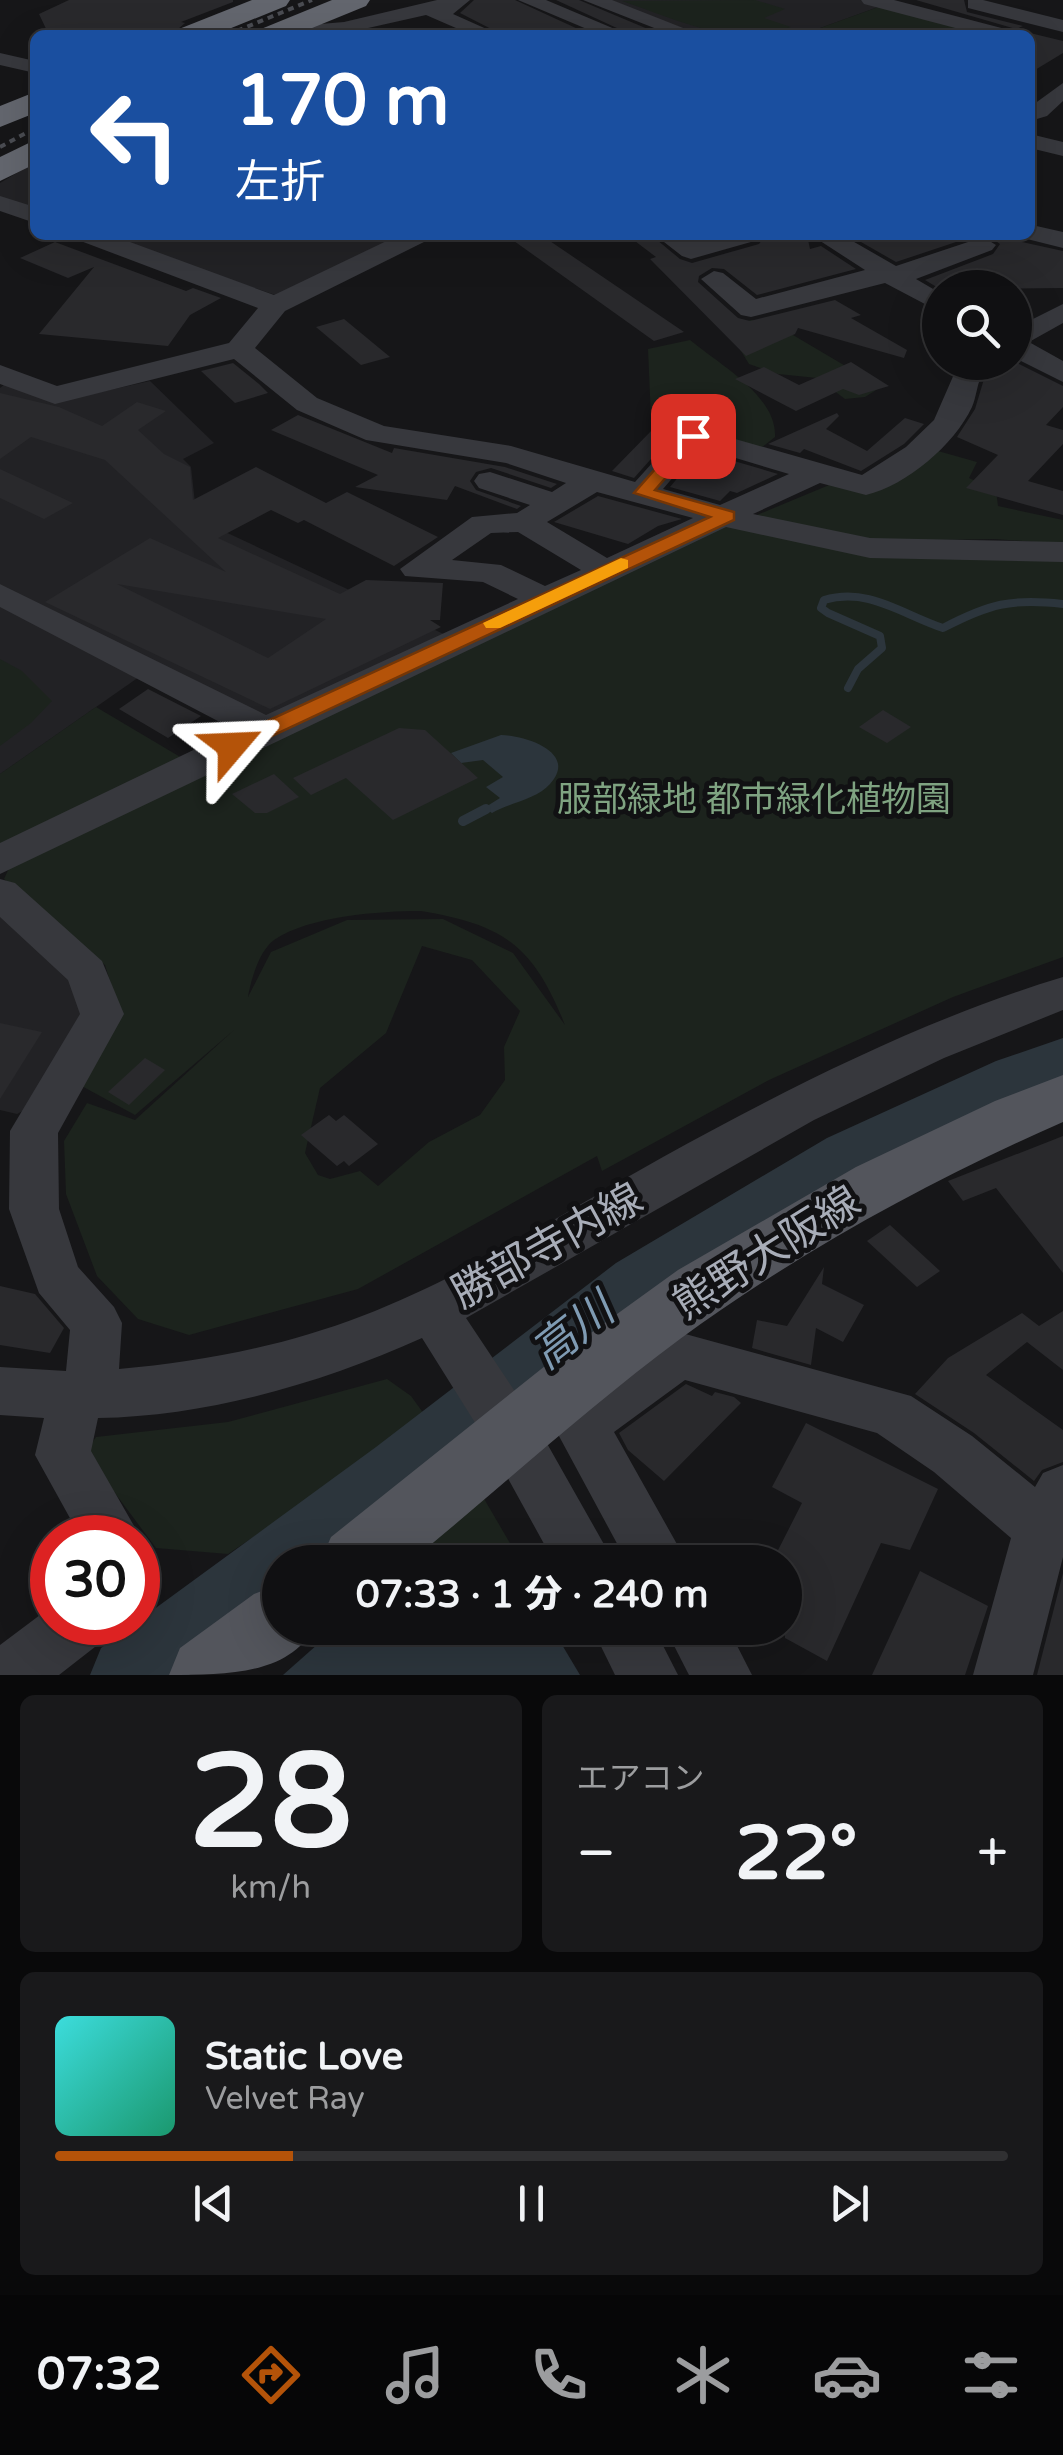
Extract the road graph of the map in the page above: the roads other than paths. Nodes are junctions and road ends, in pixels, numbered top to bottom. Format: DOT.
graph roads {
  1 [pos="276,0"];
  2 [pos="295,0"];
  3 [pos="337,0"];
  4 [pos="356,0"];
  5 [pos="528,0"];
  6 [pos="593,0"];
  7 [pos="871,0"];
  8 [pos="958,0"];
  9 [pos="474,3"];
  10 [pos="630,14"];
  11 [pos="396,18"];
  12 [pos="594,25"];
  13 [pos="1063,26"];
  14 [pos="201,30"];
  15 [pos="220,30"];
  16 [pos="265,30"];
  17 [pos="284,30"];
  18 [pos="327,30"];
  19 [pos="431,30"];
  20 [pos="477,30"];
  21 [pos="578,30"];
  22 [pos="607,30"];
  23 [pos="676,30"];
  24 [pos="987,30"];
  25 [pos="0,59"];
  26 [pos="30,65"];
  27 [pos="1063,90"];
  28 [pos="30,103"];
  29 [pos="1035,112"];
  30 [pos="30,114"];
  31 [pos="0,118"];
  32 [pos="0,129"];
  33 [pos="30,138"];
  34 [pos="1035,142"];
  35 [pos="1063,149"];
  36 [pos="30,153"];
  37 [pos="0,156"];
  38 [pos="0,171"];
  39 [pos="0,203"];
  40 [pos="30,214"];
  41 [pos="1035,234"];
  42 [pos="100,240"];
  43 [pos="409,240"];
  44 [pos="676,240"];
  45 [pos="732,240"];
  46 [pos="832,240"];
  47 [pos="1063,240"];
  48 [pos="963,247"];
  49 [pos="890,276"];
  50 [pos="714,279"];
  51 [pos="922,294"];
  52 [pos="276,305"];
  53 [pos="1063,312"];
  54 [pos="1032,332"];
  55 [pos="239,349"];
  56 [pos="1032,354"];
  57 [pos="1063,373"];
  58 [pos="0,374"];
  59 [pos="967,380"];
  60 [pos="818,472"];
  61 [pos="490,481"];
  62 [pos="592,481"];
  63 [pos="643,493"];
  64 [pos="554,503"];
  65 [pos="728,516"];
  66 [pos="524,522"];
  67 [pos="1063,552"];
  68 [pos="606,571"];
  69 [pos="0,594"];
  70 [pos="545,599"];
  71 [pos="265,730"];
  72 [pos="0,860"];
  73 [pos="0,893"];
  74 [pos="1063,993"];
  75 [pos="1063,1097"];
  76 [pos="17,1128"];
  77 [pos="446,1329"];
  78 [pos="0,1391"];
  79 [pos="81,1394"];
  80 [pos="513,1436"];
  81 [pos="98,1515"];
  82 [pos="1051,1536"];
  83 [pos="377,1545"];
  84 [pos="576,1545"];
  85 [pos="648,1545"];
  86 [pos="262,1634"];
  87 [pos="49,1645"];
  88 [pos="631,1645"];
  89 [pos="10,1675"];
  90 [pos="207,1675"];
  91 [pos="648,1675"];
  92 [pos="1003,1675"];
  1 -- 14 [label="highway"];
  2 -- 15 [label="highway"];
  3 -- 16 [label="highway"];
  4 -- 11 [label="street"];
  4 -- 17 [label="highway"];
  5 -- 12 [label="street"];
  6 -- 10 [label="street"];
  7 -- 24 [label="street"];
  8 -- 13 [label="street"];
  9 -- 11 [label="street"];
  9 -- 20 [label="street"];
  10 -- 12 [label="street"];
  10 -- 23 [label="street"];
  11 -- 18 [label="street"];
  11 -- 19 [label="street"];
  12 -- 21 [label="street"];
  12 -- 22 [label="street"];
  25 -- 26 [label="street"];
  27 -- 29 [label="street"];
  28 -- 31 [label="highway"];
  30 -- 32 [label="highway"];
  33 -- 37 [label="highway"];
  34 -- 35 [label="street"];
  36 -- 38 [label="highway"];
  39 -- 40 [label="street"];
  41 -- 47 [label="street"];
  42 -- 52 [label="street"];
  43 -- 52 [label="street"];
  44 -- 45 [label="street"];
  46 -- 49 [label="street"];
  48 -- 49 [label="street"];
  49 -- 50 [label="street"];
  49 -- 51 [label="street"];
  52 -- 55 [label="street"];
  53 -- 54 [label="street"];
  55 -- 58 [label="street"];
  55 -- 62 [label="street"];
  56 -- 57 [label="street"];
  59 -- 60 [label="street"];
  60 -- 63 [label="street"];
  60 -- 65 [label="street"];
  61 -- 64 [label="street"];
  62 -- 63 [label="street"];
  62 -- 64 [label="street"];
  63 -- 65 [label="street"];
  64 -- 66 [label="street"];
  65 -- 67 [label="street"];
  65 -- 68 [label="street"];
  66 -- 68 [label="street"];
  66 -- 70 [label="street"];
  68 -- 70 [label="street"];
  69 -- 71 [label="street"];
  70 -- 71 [label="street"];
  71 -- 72 [label="street"];
  73 -- 76 [label="street"];
  74 -- 77 [label="street, 勝部寺内線"];
  75 -- 80 [label="main road, 熊野大阪線"];
  76 -- 79 [label="street"];
  77 -- 79 [label="street, 勝部寺内線"];
  77 -- 80 [label="street"];
  78 -- 79 [label="street, 勝部寺内線"];
  79 -- 81 [label="street"];
  80 -- 83 [label="main road, 熊野大阪線"];
  80 -- 84 [label="street"];
  82 -- 85 [label="street"];
  82 -- 92 [label="street"];
  86 -- 90 [label="main road"];
  87 -- 89 [label="street"];
  88 -- 91 [label="street"];
}
